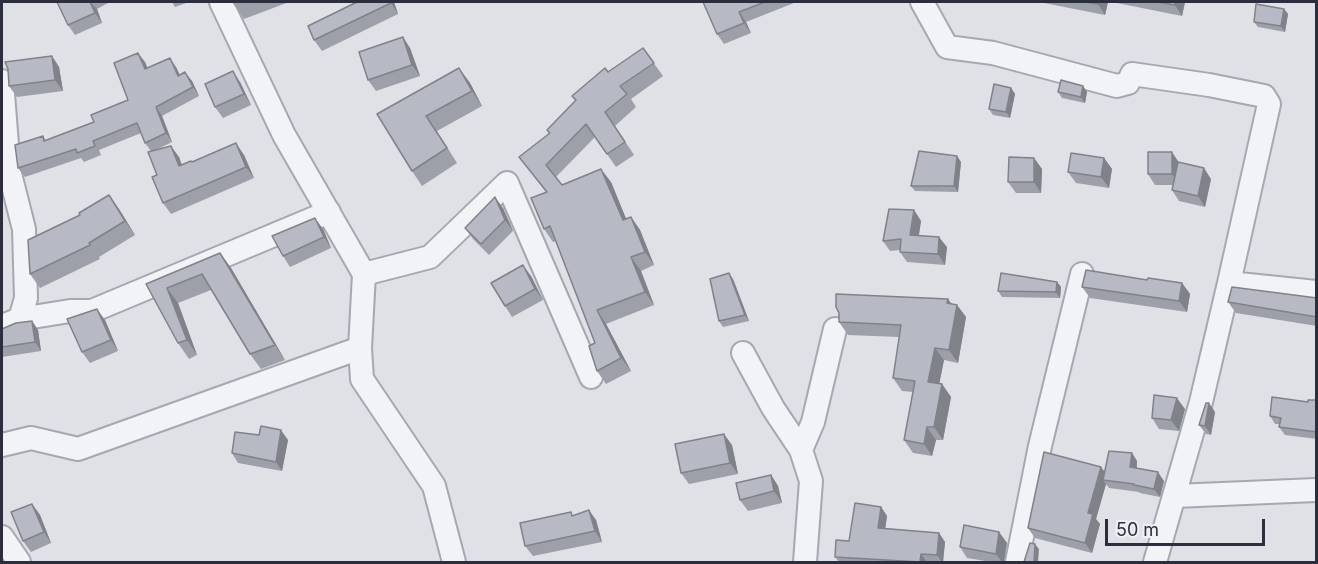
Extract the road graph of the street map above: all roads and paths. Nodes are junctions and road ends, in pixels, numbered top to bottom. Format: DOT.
graph roads {
  1 [pos="221,2"];
  2 [pos="922,2"];
  3 [pos="2,81"];
  4 [pos="329,212"];
  5 [pos="364,274"];
  6 [pos="1082,274"];
  7 [pos="1229,283"];
  8 [pos="1317,292"];
  9 [pos="10,322"];
  10 [pos="835,329"];
  11 [pos="360,348"];
  12 [pos="743,353"];
  13 [pos="591,377"];
  14 [pos="2,445"];
  15 [pos="801,450"];
  16 [pos="1317,490"];
  17 [pos="1174,496"];
  18 [pos="2,537"];
  19 [pos="19,562"];
  20 [pos="454,562"];
  21 [pos="805,562"];
  22 [pos="1017,562"];
  23 [pos="1155,562"];
  1 -- 4 [label="street"];
  2 -- 7 [label="street"];
  3 -- 9 [label="street"];
  4 -- 5 [label="street"];
  4 -- 9 [label="street"];
  5 -- 11 [label="street"];
  5 -- 13 [label="street"];
  6 -- 22 [label="street"];
  7 -- 8 [label="street"];
  7 -- 17 [label="street"];
  10 -- 15 [label="street"];
  11 -- 14 [label="street"];
  11 -- 20 [label="street"];
  12 -- 15 [label="street"];
  15 -- 21 [label="street"];
  16 -- 17 [label="street"];
  17 -- 23 [label="street"];
  18 -- 19 [label="street"];
}
